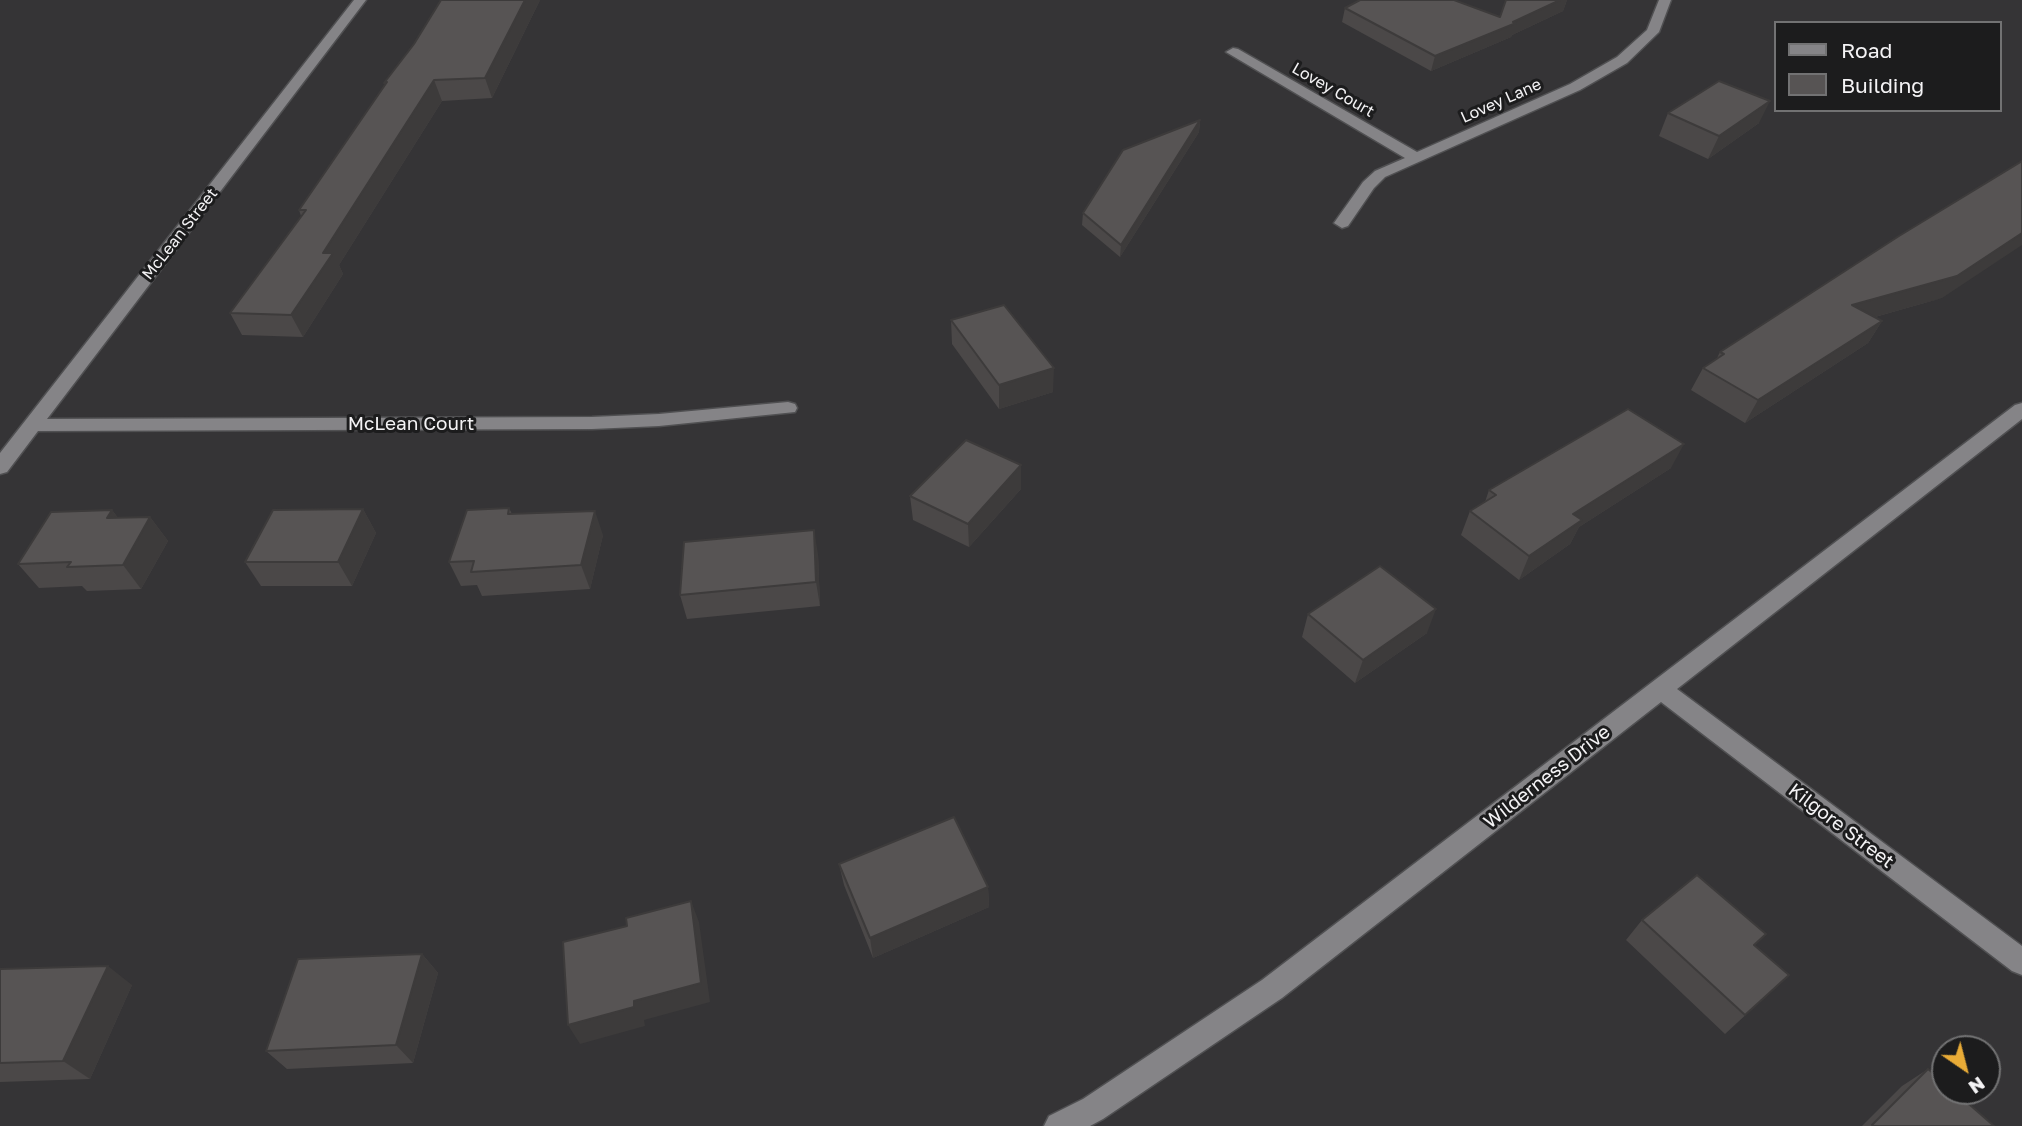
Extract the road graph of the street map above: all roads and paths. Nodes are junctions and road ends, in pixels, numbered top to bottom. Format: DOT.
graph roads {
  1 [pos="360,0"];
  2 [pos="1665,0"];
  3 [pos="1233,52"];
  4 [pos="1416,158"];
  5 [pos="1342,223"];
  6 [pos="788,408"];
  7 [pos="2022,408"];
  8 [pos="33,425"];
  9 [pos="0,467"];
  10 [pos="1661,689"];
  11 [pos="2022,962"];
  12 [pos="1059,1126"];
  1 -- 8 [label="street, McLean Street"];
  2 -- 4 [label="street, Lovey Lane"];
  3 -- 4 [label="street, Lovey Court"];
  4 -- 5 [label="street, Lovey Lane"];
  6 -- 8 [label="street, McLean Court"];
  7 -- 10 [label="street, Wilderness Drive"];
  8 -- 9 [label="street, McLean Street"];
  10 -- 11 [label="street, Kilgore Street"];
  10 -- 12 [label="street, Wilderness Drive"];
}
